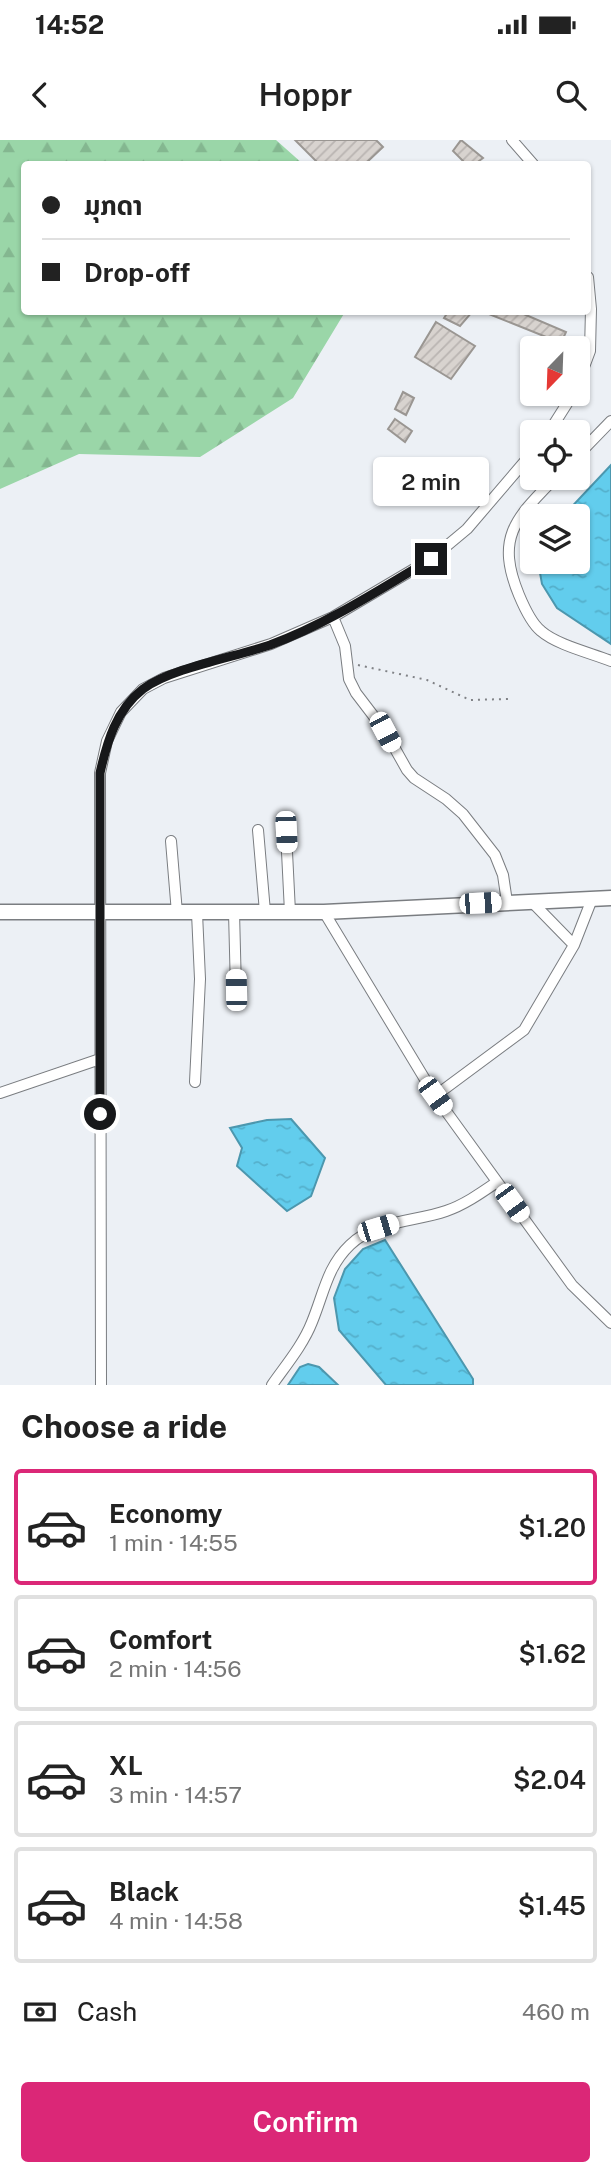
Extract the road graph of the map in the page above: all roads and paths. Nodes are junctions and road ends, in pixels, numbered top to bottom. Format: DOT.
graph roads {
  1 [pos="512,140"];
  2 [pos="530,161"];
  3 [pos="591,315"];
  4 [pos="590,351"];
  5 [pos="611,421"];
  6 [pos="590,443"];
  7 [pos="520,467"];
  8 [pos="543,490"];
  9 [pos="333,617"];
  10 [pos="355,657"];
  11 [pos="611,661"];
  12 [pos="508,699"];
  13 [pos="258,830"];
  14 [pos="286,832"];
  15 [pos="171,841"];
  16 [pos="611,898"];
  17 [pos="592,899"];
  18 [pos="507,902"];
  19 [pos="532,902"];
  20 [pos="0,912"];
  21 [pos="99,912"];
  22 [pos="234,912"];
  23 [pos="265,912"];
  24 [pos="290,912"];
  25 [pos="324,912"];
  26 [pos="177,913"];
  27 [pos="197,913"];
  28 [pos="574,945"];
  29 [pos="236,990"];
  30 [pos="100,1059"];
  31 [pos="195,1082"];
  32 [pos="0,1093"];
  33 [pos="435,1096"];
  34 [pos="497,1182"];
  35 [pos="611,1323"];
  36 [pos="101,1385"];
  37 [pos="272,1385"];
  1 -- 2 [label="street"];
  3 -- 4 [label="street"];
  5 -- 6 [label="street"];
  7 -- 9 [label="street"];
  8 -- 11 [label="street"];
  9 -- 18 [label="street"];
  9 -- 21 [label="street"];
  10 -- 12 [label="path"];
  13 -- 23 [label="street"];
  14 -- 24 [label="street"];
  15 -- 26 [label="street"];
  16 -- 17 [label="street"];
  17 -- 19 [label="street"];
  17 -- 28 [label="street"];
  18 -- 19 [label="street"];
  18 -- 25 [label="street"];
  19 -- 28 [label="street"];
  20 -- 21 [label="street"];
  21 -- 26 [label="street"];
  21 -- 30 [label="street"];
  22 -- 23 [label="street"];
  22 -- 27 [label="street"];
  22 -- 29 [label="street"];
  23 -- 24 [label="street"];
  24 -- 25 [label="street"];
  25 -- 33 [label="street"];
  26 -- 27 [label="street"];
  27 -- 31 [label="street"];
  28 -- 33 [label="street"];
  30 -- 32 [label="street"];
  30 -- 36 [label="street"];
  33 -- 34 [label="street"];
  34 -- 35 [label="street"];
  34 -- 37 [label="street"];
}
